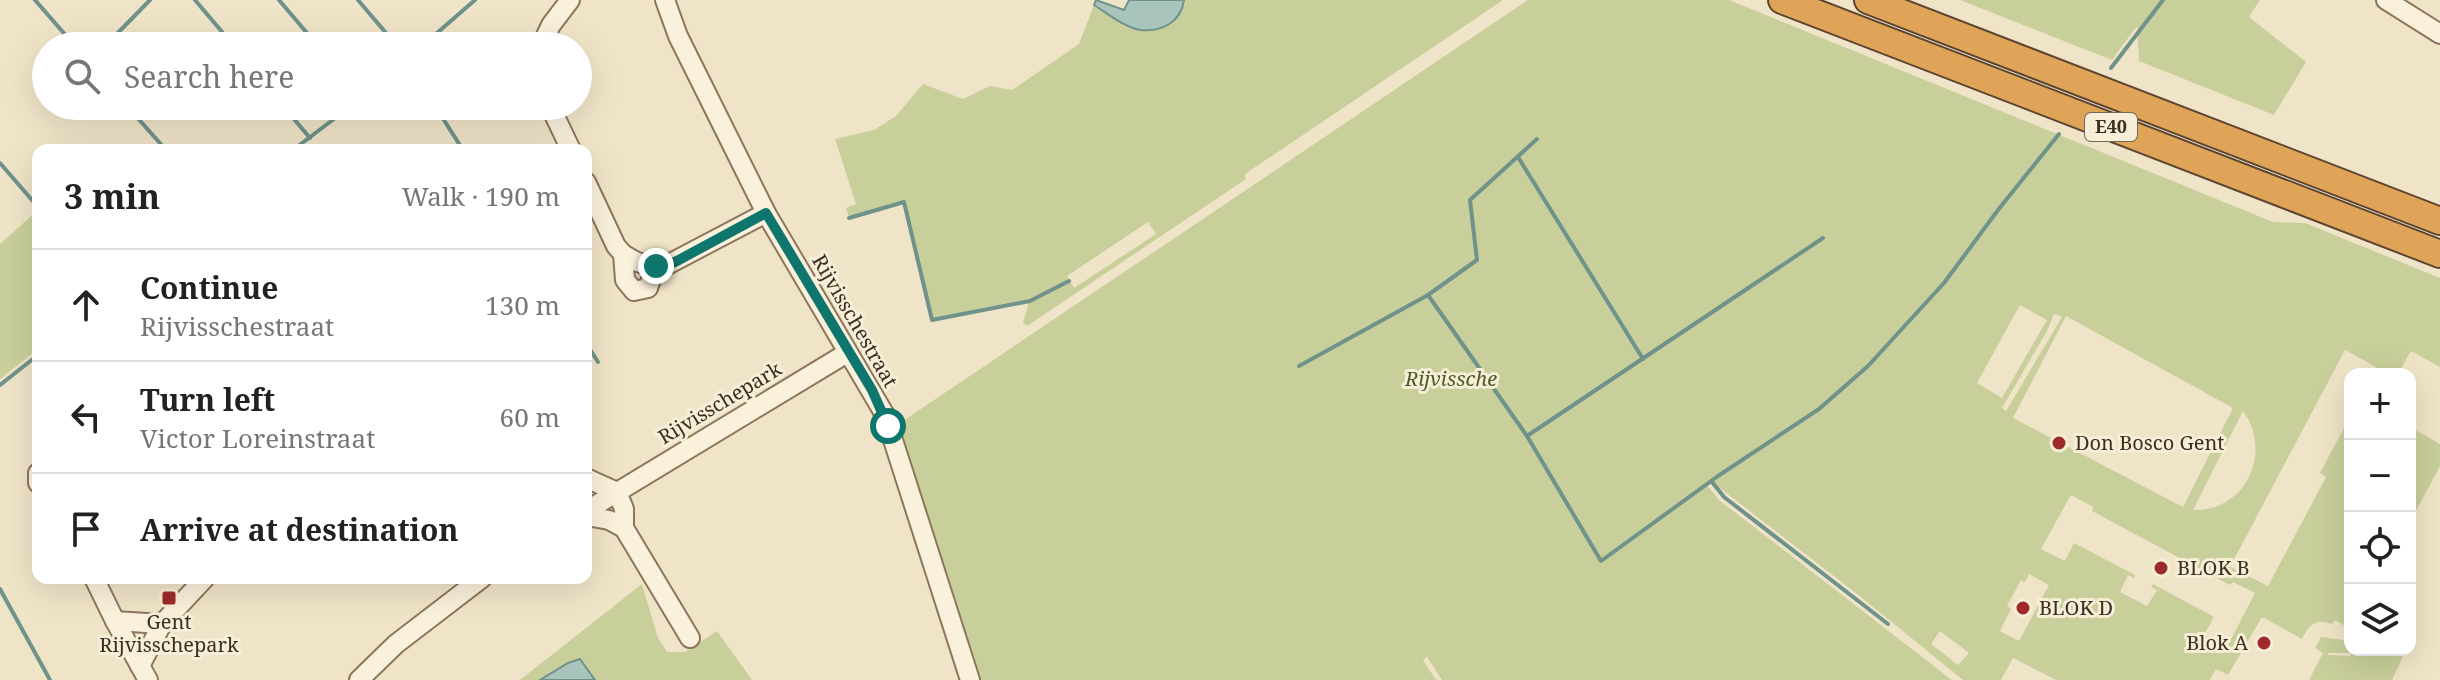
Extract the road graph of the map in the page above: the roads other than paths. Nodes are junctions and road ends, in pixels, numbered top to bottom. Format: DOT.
graph roads {
  1 [pos="570,0"];
  2 [pos="665,0"];
  3 [pos="1782,0"];
  4 [pos="1868,0"];
  5 [pos="2386,0"];
  6 [pos="548,32"];
  7 [pos="2440,34"];
  8 [pos="557,120"];
  9 [pos="568,144"];
  10 [pos="592,195"];
  11 [pos="766,213"];
  12 [pos="2440,221"];
  13 [pos="623,254"];
  14 [pos="2440,254"];
  15 [pos="656,266"];
  16 [pos="847,353"];
  17 [pos="592,481"];
  18 [pos="617,492"];
  19 [pos="592,509"];
  20 [pos="592,515"];
  21 [pos="624,528"];
  22 [pos="97,584"];
  23 [pos="199,584"];
  24 [pos="474,584"];
  25 [pos="115,621"];
  26 [pos="162,624"];
  27 [pos="690,638"];
  28 [pos="144,673"];
  29 [pos="359,680"];
  30 [pos="970,680"];
  1 -- 6 [label="street"];
  2 -- 11 [label="street, Rijvisschestraat"];
  3 -- 14 [label="highway, E40"];
  4 -- 12 [label="highway, E40"];
  5 -- 7 [label="street"];
  8 -- 9 [label="street"];
  10 -- 13 [label="street"];
  11 -- 15 [label="street"];
  11 -- 16 [label="street, Rijvisschestraat"];
  13 -- 15 [label="street"];
  13 -- 15 [label="street"];
  16 -- 18 [label="street, Rijvisschepark"];
  16 -- 30 [label="street, Rijvisschestraat"];
  17 -- 18 [label="street"];
  18 -- 19 [label="street, Rijvisschepark"];
  18 -- 21 [label="street"];
  20 -- 21 [label="street, Rijvisschepark"];
  21 -- 27 [label="street"];
  22 -- 25 [label="street"];
  23 -- 26 [label="street"];
  24 -- 29 [label="street"];
  25 -- 26 [label="street"];
  25 -- 28 [label="street"];
  26 -- 28 [label="street"];
}
